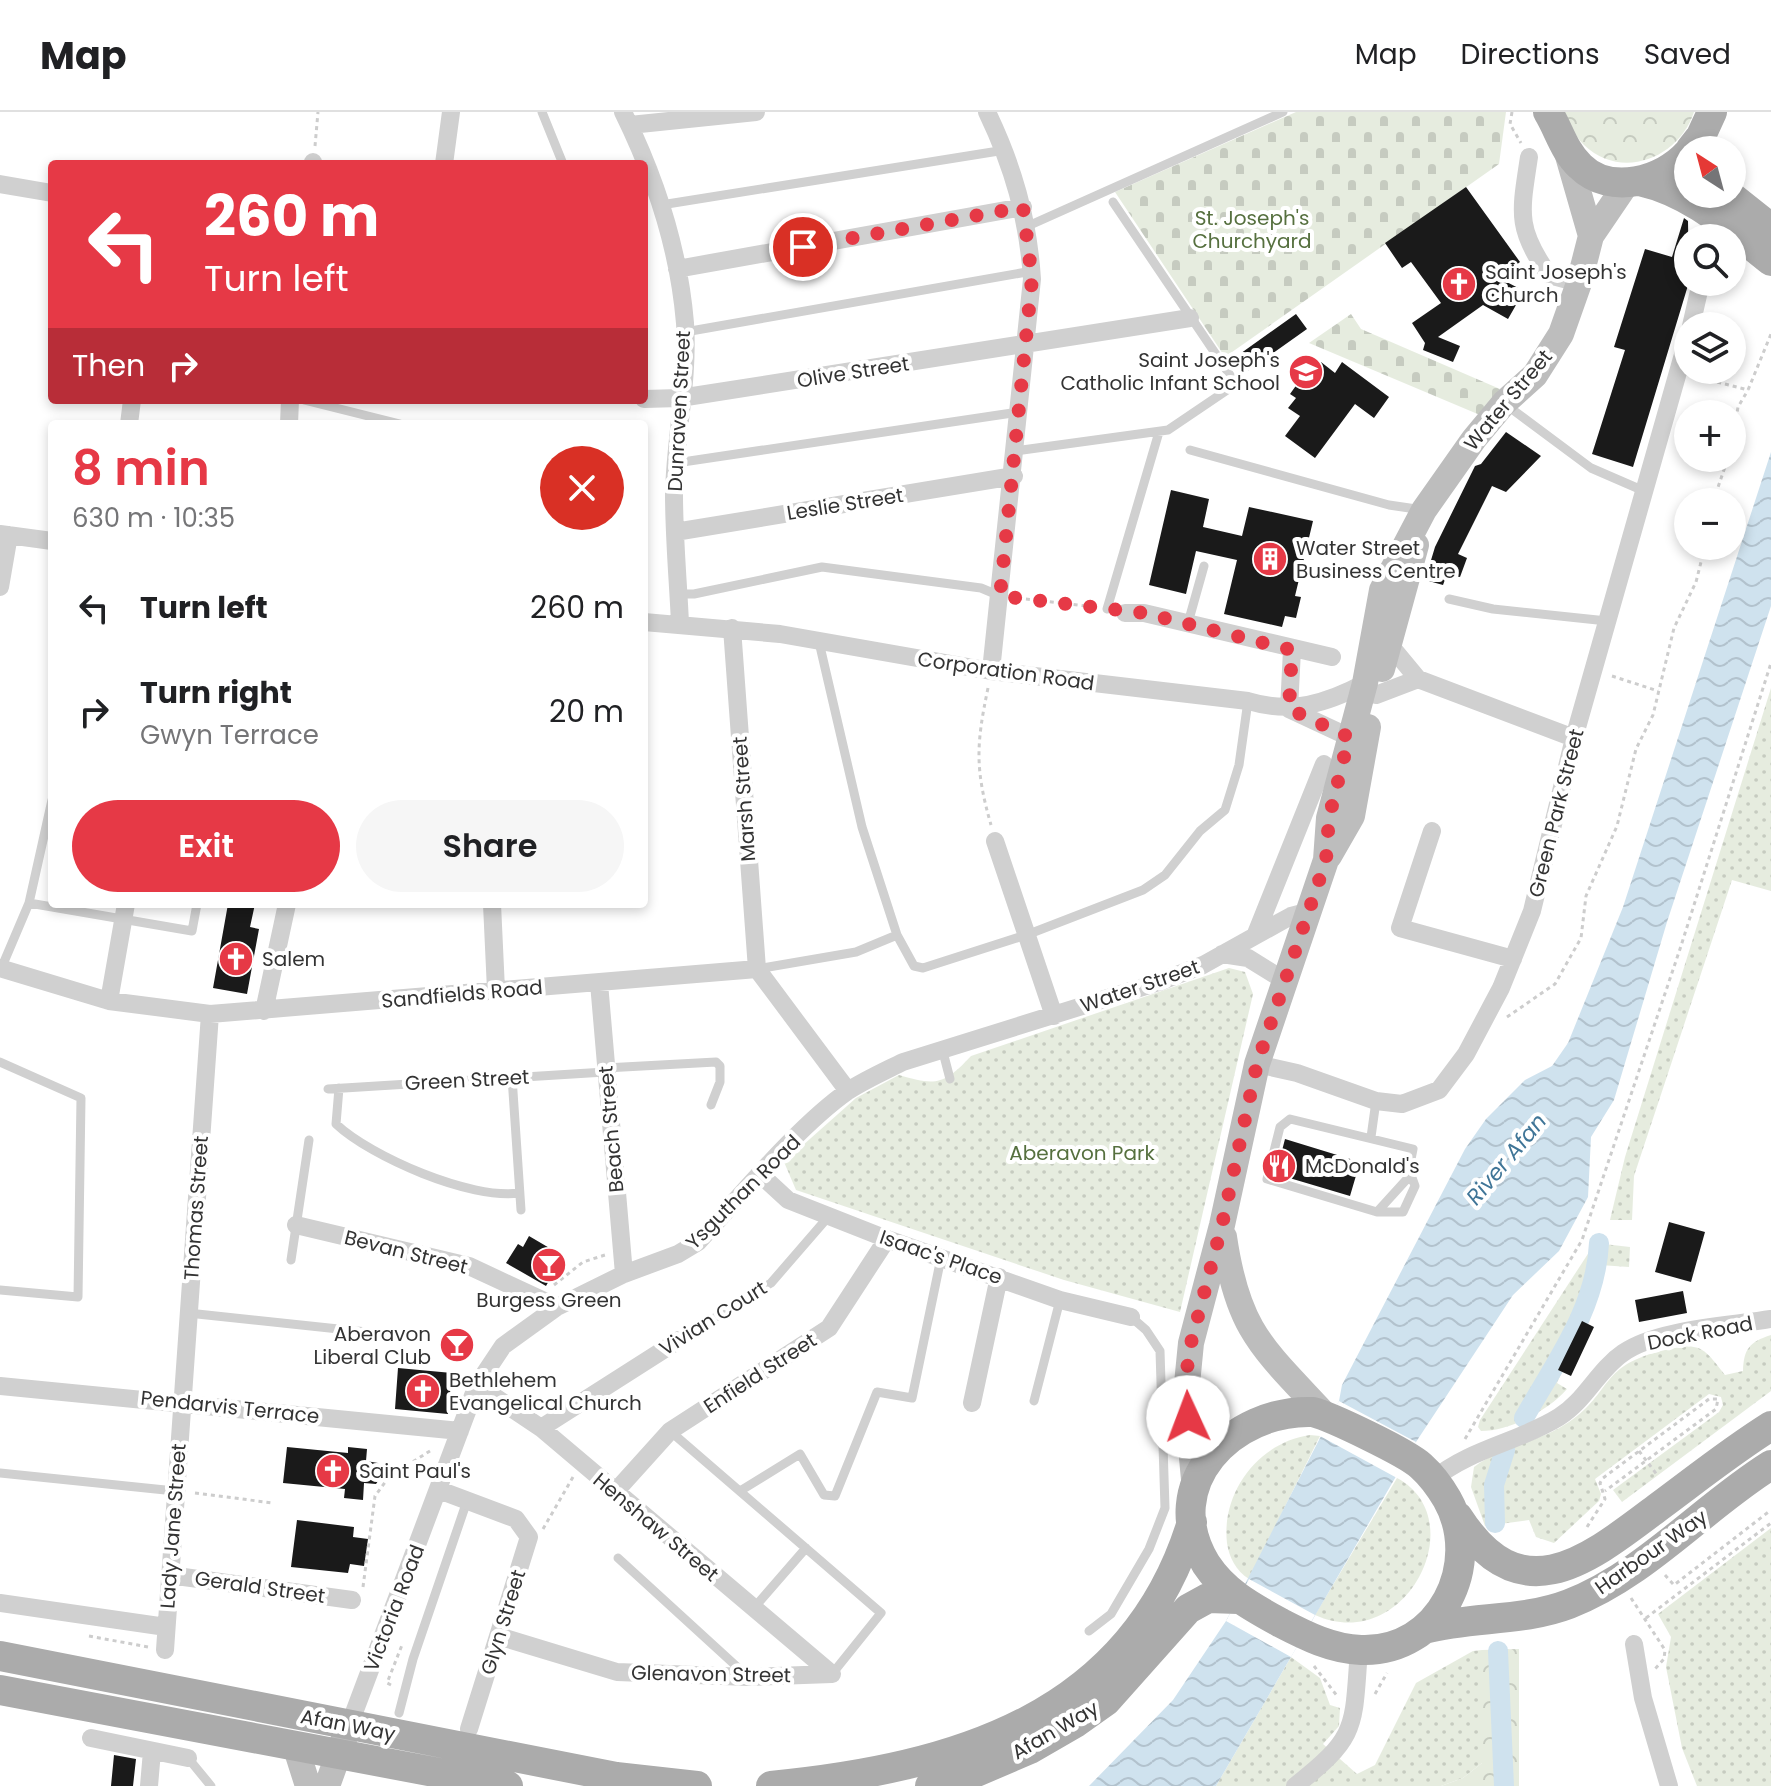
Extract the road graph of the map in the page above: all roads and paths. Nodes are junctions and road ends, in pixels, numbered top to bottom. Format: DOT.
graph roads {
  1 [pos="318,112"];
  2 [pos="451,112"];
  3 [pos="542,112"];
  4 [pos="756,112"];
  5 [pos="987,112"];
  6 [pos="1283,112"];
  7 [pos="1512,112"];
  8 [pos="1549,114"];
  9 [pos="626,119"];
  10 [pos="1704,133"];
  11 [pos="1566,149"];
  12 [pos="1005,150"];
  13 [pos="1529,157"];
  14 [pos="313,160"];
  15 [pos="445,160"];
  16 [pos="561,160"];
  17 [pos="643,160"];
  18 [pos="648,173"];
  19 [pos="1634,182"];
  20 [pos="0,184"];
  21 [pos="48,192"];
  22 [pos="1113,202"];
  23 [pos="661,205"];
  24 [pos="1746,208"];
  25 [pos="1026,216"];
  26 [pos="1771,228"];
  27 [pos="1591,236"];
  28 [pos="1771,261"];
  29 [pos="677,269"];
  30 [pos="1032,271"];
  31 [pos="1579,283"];
  32 [pos="1190,318"];
  33 [pos="685,332"];
  34 [pos="1771,334"];
  35 [pos="1026,346"];
  36 [pos="1675,384"];
  37 [pos="1725,384"];
  38 [pos="1748,390"];
  39 [pos="680,398"];
  40 [pos="648,399"];
  41 [pos="1742,400"];
  42 [pos="1504,403"];
  43 [pos="320,404"];
  44 [pos="1019,412"];
  45 [pos="384,420"];
  46 [pos="1159,432"];
  47 [pos="1190,450"];
  48 [pos="1015,451"];
  49 [pos="676,463"];
  50 [pos="1014,476"];
  51 [pos="1644,491"];
  52 [pos="1424,510"];
  53 [pos="675,532"];
  54 [pos="4,535"];
  55 [pos="48,540"];
  56 [pos="1702,560"];
  57 [pos="1204,566"];
  58 [pos="0,587"];
  59 [pos="678,594"];
  60 [pos="1000,596"];
  61 [pos="1449,599"];
  62 [pos="1130,609"];
  63 [pos="1607,621"];
  64 [pos="648,622"];
  65 [pos="680,623"];
  66 [pos="1188,623"];
  67 [pos="732,628"];
  68 [pos="819,642"];
  69 [pos="1389,644"];
  70 [pos="1292,650"];
  71 [pos="1332,657"];
  72 [pos="1771,663"];
  73 [pos="1593,670"];
  74 [pos="991,671"];
  75 [pos="1418,679"];
  76 [pos="1660,691"];
  77 [pos="1370,699"];
  78 [pos="1248,701"];
  79 [pos="1289,709"];
  80 [pos="1349,737"];
  81 [pos="1574,738"];
  82 [pos="1324,764"];
  83 [pos="48,818"];
  84 [pos="1432,831"];
  85 [pos="995,841"];
  86 [pos="1326,860"];
  87 [pos="29,903"];
  88 [pos="48,905"];
  89 [pos="89,908"];
  90 [pos="196,908"];
  91 [pos="286,908"];
  92 [pos="492,908"];
  93 [pos="125,911"];
  94 [pos="1310,911"];
  95 [pos="1029,934"];
  96 [pos="897,935"];
  97 [pos="1255,936"];
  98 [pos="1222,954"];
  99 [pos="1513,959"];
  100 [pos="757,969"];
  101 [pos="0,970"];
  102 [pos="1285,981"];
  103 [pos="599,983"];
  104 [pos="496,990"];
  105 [pos="109,1001"];
  106 [pos="264,1011"];
  107 [pos="210,1014"];
  108 [pos="1054,1016"];
  109 [pos="1472,1044"];
  110 [pos="943,1052"];
  111 [pos="0,1062"];
  112 [pos="1257,1064"];
  113 [pos="605,1070"];
  114 [pos="512,1077"];
  115 [pos="950,1079"];
  116 [pos="848,1091"];
  117 [pos="1376,1101"];
  118 [pos="711,1105"];
  119 [pos="1371,1137"];
  120 [pos="309,1140"];
  121 [pos="1410,1172"];
  122 [pos="761,1175"];
  123 [pos="519,1193"];
  124 [pos="521,1210"];
  125 [pos="1377,1212"];
  126 [pos="829,1216"];
  127 [pos="296,1225"];
  128 [pos="1222,1225"];
  129 [pos="887,1239"];
  130 [pos="622,1251"];
  131 [pos="941,1258"];
  132 [pos="291,1260"];
  133 [pos="624,1274"];
  134 [pos="999,1277"];
  135 [pos="0,1290"];
  136 [pos="540,1298"];
  137 [pos="1060,1300"];
  138 [pos="557,1307"];
  139 [pos="188,1313"];
  140 [pos="1131,1317"];
  141 [pos="1771,1319"];
  142 [pos="395,1335"];
  143 [pos="679,1340"];
  144 [pos="477,1385"];
  145 [pos="0,1386"];
  146 [pos="1034,1401"];
  147 [pos="182,1402"];
  148 [pos="972,1403"];
  149 [pos="1328,1416"];
  150 [pos="1771,1426"];
  151 [pos="541,1428"];
  152 [pos="460,1431"];
  153 [pos="670,1431"];
  154 [pos="452,1448"];
  155 [pos="1461,1461"];
  156 [pos="580,1465"];
  157 [pos="1771,1465"];
  158 [pos="0,1473"];
  159 [pos="1434,1479"];
  160 [pos="439,1490"];
  161 [pos="1195,1490"];
  162 [pos="175,1491"];
  163 [pos="740,1491"];
  164 [pos="1605,1491"];
  165 [pos="615,1492"];
  166 [pos="467,1501"];
  167 [pos="273,1503"];
  168 [pos="1450,1505"];
  169 [pos="1771,1510"];
  170 [pos="1192,1522"];
  171 [pos="1771,1523"];
  172 [pos="1580,1535"];
  173 [pos="529,1537"];
  174 [pos="806,1548"];
  175 [pos="618,1558"];
  176 [pos="1663,1572"];
  177 [pos="169,1575"];
  178 [pos="1630,1597"];
  179 [pos="1238,1599"];
  180 [pos="352,1600"];
  181 [pos="0,1603"];
  182 [pos="753,1609"];
  183 [pos="1646,1618"];
  184 [pos="166,1627"];
  185 [pos="1424,1629"];
  186 [pos="1089,1631"];
  187 [pos="75,1633"];
  188 [pos="498,1636"];
  189 [pos="1634,1644"];
  190 [pos="1305,1648"];
  191 [pos="165,1650"];
  192 [pos="1359,1650"];
  193 [pos="0,1656"];
  194 [pos="832,1674"];
  195 [pos="748,1677"];
  196 [pos="1641,1689"];
  197 [pos="0,1690"];
  198 [pos="1663,1694"];
  199 [pos="1355,1700"];
  200 [pos="399,1713"];
  201 [pos="349,1726"];
  202 [pos="469,1729"];
  203 [pos="91,1738"];
  204 [pos="295,1745"];
  205 [pos="152,1751"];
  206 [pos="339,1754"];
  207 [pos="188,1758"];
  208 [pos="149,1786"];
  209 [pos="211,1786"];
  210 [pos="308,1786"];
  211 [pos="327,1786"];
  212 [pos="508,1786"];
  213 [pos="697,1786"];
  214 [pos="771,1786"];
  215 [pos="930,1786"];
  216 [pos="1295,1786"];
  217 [pos="1669,1786"];
  1 -- 14 [label="path"];
  2 -- 15 [label="street"];
  3 -- 16 [label="lane"];
  4 -- 9 [label="street"];
  5 -- 12 [label="street"];
  6 -- 25 [label="lane"];
  7 -- 13 [label="path"];
  8 -- 11 [label="main road"];
  9 -- 17 [label="street, Dunraven Street"];
  10 -- 19 [label="main road"];
  11 -- 19 [label="main road"];
  11 -- 27 [label="street"];
  12 -- 23 [label="lane"];
  12 -- 25 [label="street"];
  13 -- 31 [label="street"];
  18 -- 23 [label="street, Dunraven Street"];
  19 -- 27 [label="street, Water Street"];
  19 -- 28 [label="main road"];
  20 -- 21 [label="street"];
  22 -- 32 [label="lane"];
  23 -- 29 [label="street, Dunraven Street"];
  24 -- 26 [label="main road"];
  25 -- 29 [label="street"];
  25 -- 30 [label="street"];
  27 -- 31 [label="street, Water Street"];
  29 -- 33 [label="street, Dunraven Street"];
  30 -- 33 [label="lane"];
  30 -- 35 [label="street"];
  31 -- 42 [label="street, Water Street"];
  32 -- 35 [label="street, Olive Street"];
  32 -- 46 [label="lane"];
  33 -- 39 [label="street, Dunraven Street"];
  34 -- 38 [label="path"];
  35 -- 39 [label="street, Olive Street"];
  35 -- 44 [label="street"];
  36 -- 51 [label="street, Green Park Street"];
  37 -- 38 [label="path"];
  38 -- 41 [label="path"];
  39 -- 40 [label="street, Olive Street"];
  39 -- 49 [label="street, Dunraven Street"];
  42 -- 51 [label="lane"];
  42 -- 52 [label="street, Water Street"];
  43 -- 45 [label="lane"];
  44 -- 48 [label="street"];
  44 -- 49 [label="lane"];
  46 -- 48 [label="lane"];
  46 -- 62 [label="lane"];
  47 -- 52 [label="lane"];
  48 -- 50 [label="street"];
  49 -- 53 [label="street, Dunraven Street"];
  50 -- 53 [label="street, Leslie Street"];
  50 -- 60 [label="street"];
  51 -- 63 [label="street, Green Park Street"];
  52 -- 69 [label="street, Water Street"];
  52 -- 77 [label="street, Water Street"];
  53 -- 59 [label="street, Dunraven Street"];
  54 -- 55 [label="street"];
  54 -- 58 [label="street"];
  56 -- 76 [label="path"];
  57 -- 66 [label="lane"];
  59 -- 60 [label="lane"];
  59 -- 65 [label="street, Dunraven Street"];
  60 -- 62 [label="path"];
  60 -- 74 [label="street"];
  61 -- 63 [label="lane"];
  62 -- 66 [label="street"];
  63 -- 73 [label="street, Green Park Street"];
  64 -- 65 [label="street, Corporation Road"];
  65 -- 67 [label="street, Corporation Road"];
  66 -- 70 [label="street"];
  67 -- 68 [label="street, Corporation Road"];
  67 -- 100 [label="street, Marsh Street"];
  68 -- 74 [label="street, Corporation Road"];
  68 -- 96 [label="lane"];
  69 -- 75 [label="street"];
  69 -- 77 [label="street, Water Street"];
  70 -- 71 [label="street"];
  70 -- 79 [label="street"];
  72 -- 155 [label="path"];
  73 -- 76 [label="path"];
  73 -- 81 [label="street, Green Park Street"];
  74 -- 78 [label="street, Corporation Road"];
  74 -- 85 [label="path"];
  75 -- 77 [label="street, Corporation Road"];
  75 -- 81 [label="street"];
  76 -- 109 [label="path"];
  77 -- 79 [label="street, Corporation Road"];
  77 -- 80 [label="street"];
  77 -- 80 [label="street, Water Street"];
  77 -- 86 [label="street, Water Street"];
  78 -- 79 [label="street, Corporation Road"];
  78 -- 95 [label="lane"];
  79 -- 80 [label="street"];
  80 -- 86 [label="street, Water Street"];
  81 -- 99 [label="street, Green Park Street"];
  82 -- 97 [label="street"];
  83 -- 87 [label="lane"];
  84 -- 99 [label="street"];
  85 -- 95 [label="street"];
  86 -- 94 [label="street, Water Street"];
  87 -- 88 [label="lane"];
  87 -- 101 [label="lane"];
  89 -- 93 [label="lane"];
  90 -- 93 [label="lane"];
  91 -- 106 [label="street"];
  92 -- 104 [label="street"];
  93 -- 105 [label="street"];
  94 -- 97 [label="street, Water Street"];
  94 -- 102 [label="street, Water Street"];
  95 -- 96 [label="lane"];
  95 -- 108 [label="street"];
  96 -- 100 [label="lane"];
  97 -- 98 [label="street, Water Street"];
  98 -- 102 [label="street"];
  98 -- 108 [label="street, Water Street"];
  99 -- 109 [label="street, Green Park Street"];
  100 -- 103 [label="street, Sandfields Road"];
  100 -- 116 [label="street"];
  101 -- 105 [label="street, Sandfields Road"];
  102 -- 112 [label="street, Water Street"];
  103 -- 104 [label="street, Sandfields Road"];
  103 -- 113 [label="street, Beach Street"];
  104 -- 106 [label="street, Sandfields Road"];
  105 -- 107 [label="street, Sandfields Road"];
  106 -- 107 [label="street, Sandfields Road"];
  107 -- 139 [label="street, Thomas Street"];
  108 -- 110 [label="street, Water Street"];
  109 -- 117 [label="street, Green Park Street"];
  110 -- 115 [label="lane"];
  110 -- 116 [label="street, Water Street"];
  111 -- 135 [label="lane"];
  112 -- 117 [label="street, Green Park Street"];
  112 -- 128 [label="street, Water Street"];
  113 -- 114 [label="lane, Green Street"];
  113 -- 118 [label="lane, Green Street"];
  113 -- 130 [label="street, Beach Street"];
  114 -- 123 [label="lane"];
  114 -- 123 [label="lane, Green Street"];
  116 -- 122 [label="street, Ysguthan Road"];
  117 -- 119 [label="lane"];
  119 -- 121 [label="lane"];
  119 -- 125 [label="lane"];
  120 -- 127 [label="lane"];
  121 -- 125 [label="lane"];
  121 -- 125 [label="lane"];
  122 -- 126 [label="street, Isaac's Place"];
  122 -- 133 [label="street, Ysguthan Road"];
  123 -- 124 [label="lane"];
  126 -- 129 [label="street, Isaac's Place"];
  126 -- 143 [label="lane, Vivian Court"];
  127 -- 132 [label="lane"];
  127 -- 136 [label="street, Bevan Street"];
  128 -- 149 [label="street, Water Street"];
  128 -- 161 [label="street, Water Street"];
  129 -- 131 [label="street, Isaac's Place"];
  129 -- 153 [label="street, Enfield Street"];
  130 -- 133 [label="street, Beach Street"];
  130 -- 136 [label="path"];
  131 -- 134 [label="street, Isaac's Place"];
  131 -- 163 [label="lane"];
  133 -- 138 [label="street, Ysguthan Road"];
  134 -- 137 [label="street, Isaac's Place"];
  134 -- 148 [label="street"];
  136 -- 138 [label="street, Bevan Street"];
  137 -- 140 [label="street, Isaac's Place"];
  137 -- 146 [label="lane"];
  138 -- 144 [label="street, Ysguthan Road"];
  139 -- 142 [label="lane"];
  139 -- 147 [label="street, Thomas Street"];
  140 -- 186 [label="lane"];
  141 -- 155 [label="street, Dock Road"];
  143 -- 151 [label="street, Vivian Court"];
  144 -- 151 [label="street, Henshaw Street"];
  144 -- 152 [label="street, Ysguthan Road"];
  145 -- 147 [label="street, Pendarvis Terrace"];
  147 -- 152 [label="street, Pendarvis Terrace"];
  147 -- 162 [label="street, Lady Jane Street"];
  149 -- 159 [label="main road"];
  149 -- 161 [label="main road"];
  150 -- 168 [label="main road, Harbour Way"];
  151 -- 156 [label="street, Henshaw Street"];
  152 -- 154 [label="street, Victoria Road"];
  153 -- 163 [label="lane"];
  153 -- 165 [label="street, Enfield Street"];
  154 -- 160 [label="street, Victoria Road"];
  154 -- 180 [label="path"];
  155 -- 159 [label="street, Dock Road"];
  156 -- 165 [label="street, Henshaw Street"];
  156 -- 173 [label="path"];
  157 -- 185 [label="main road, Harbour Way"];
  158 -- 162 [label="lane"];
  159 -- 168 [label="main road"];
  160 -- 166 [label="street"];
  160 -- 201 [label="street, Victoria Road"];
  161 -- 170 [label="main road"];
  162 -- 167 [label="path"];
  162 -- 177 [label="street, Lady Jane Street"];
  163 -- 174 [label="lane"];
  164 -- 164 [label="path"];
  164 -- 172 [label="path"];
  165 -- 182 [label="street, Henshaw Street"];
  166 -- 173 [label="street"];
  166 -- 200 [label="lane"];
  168 -- 185 [label="main road"];
  169 -- 176 [label="path"];
  170 -- 179 [label="main road"];
  170 -- 214 [label="main road, Afan Way"];
  171 -- 183 [label="path"];
  173 -- 188 [label="street, Glyn Street"];
  174 -- 182 [label="lane"];
  174 -- 194 [label="lane"];
  175 -- 195 [label="lane"];
  177 -- 180 [label="street, Gerald Street"];
  177 -- 184 [label="street, Lady Jane Street"];
  178 -- 183 [label="path"];
  179 -- 190 [label="main road"];
  179 -- 215 [label="main road, Afan Way"];
  181 -- 184 [label="street"];
  182 -- 194 [label="street, Henshaw Street"];
  183 -- 196 [label="path"];
  184 -- 191 [label="street, Lady Jane Street"];
  185 -- 192 [label="main road"];
  187 -- 191 [label="path"];
  188 -- 195 [label="street, Glenavon Street"];
  188 -- 202 [label="street, Glyn Street"];
  189 -- 196 [label="street"];
  190 -- 192 [label="main road"];
  190 -- 199 [label="path"];
  192 -- 199 [label="street"];
  193 -- 201 [label="main road, Afan Way"];
  194 -- 195 [label="street, Glenavon Street"];
  196 -- 198 [label="street"];
  196 -- 217 [label="street"];
  197 -- 204 [label="main road, Afan Way"];
  199 -- 216 [label="street"];
  201 -- 206 [label="street, Victoria Road"];
  201 -- 213 [label="main road, Afan Way"];
  203 -- 205 [label="street"];
  204 -- 206 [label="main road, Afan Way"];
  204 -- 210 [label="street"];
  205 -- 207 [label="street"];
  205 -- 208 [label="street"];
  206 -- 211 [label="street, Victoria Road"];
  206 -- 212 [label="main road, Afan Way"];
  207 -- 209 [label="lane"];
}
